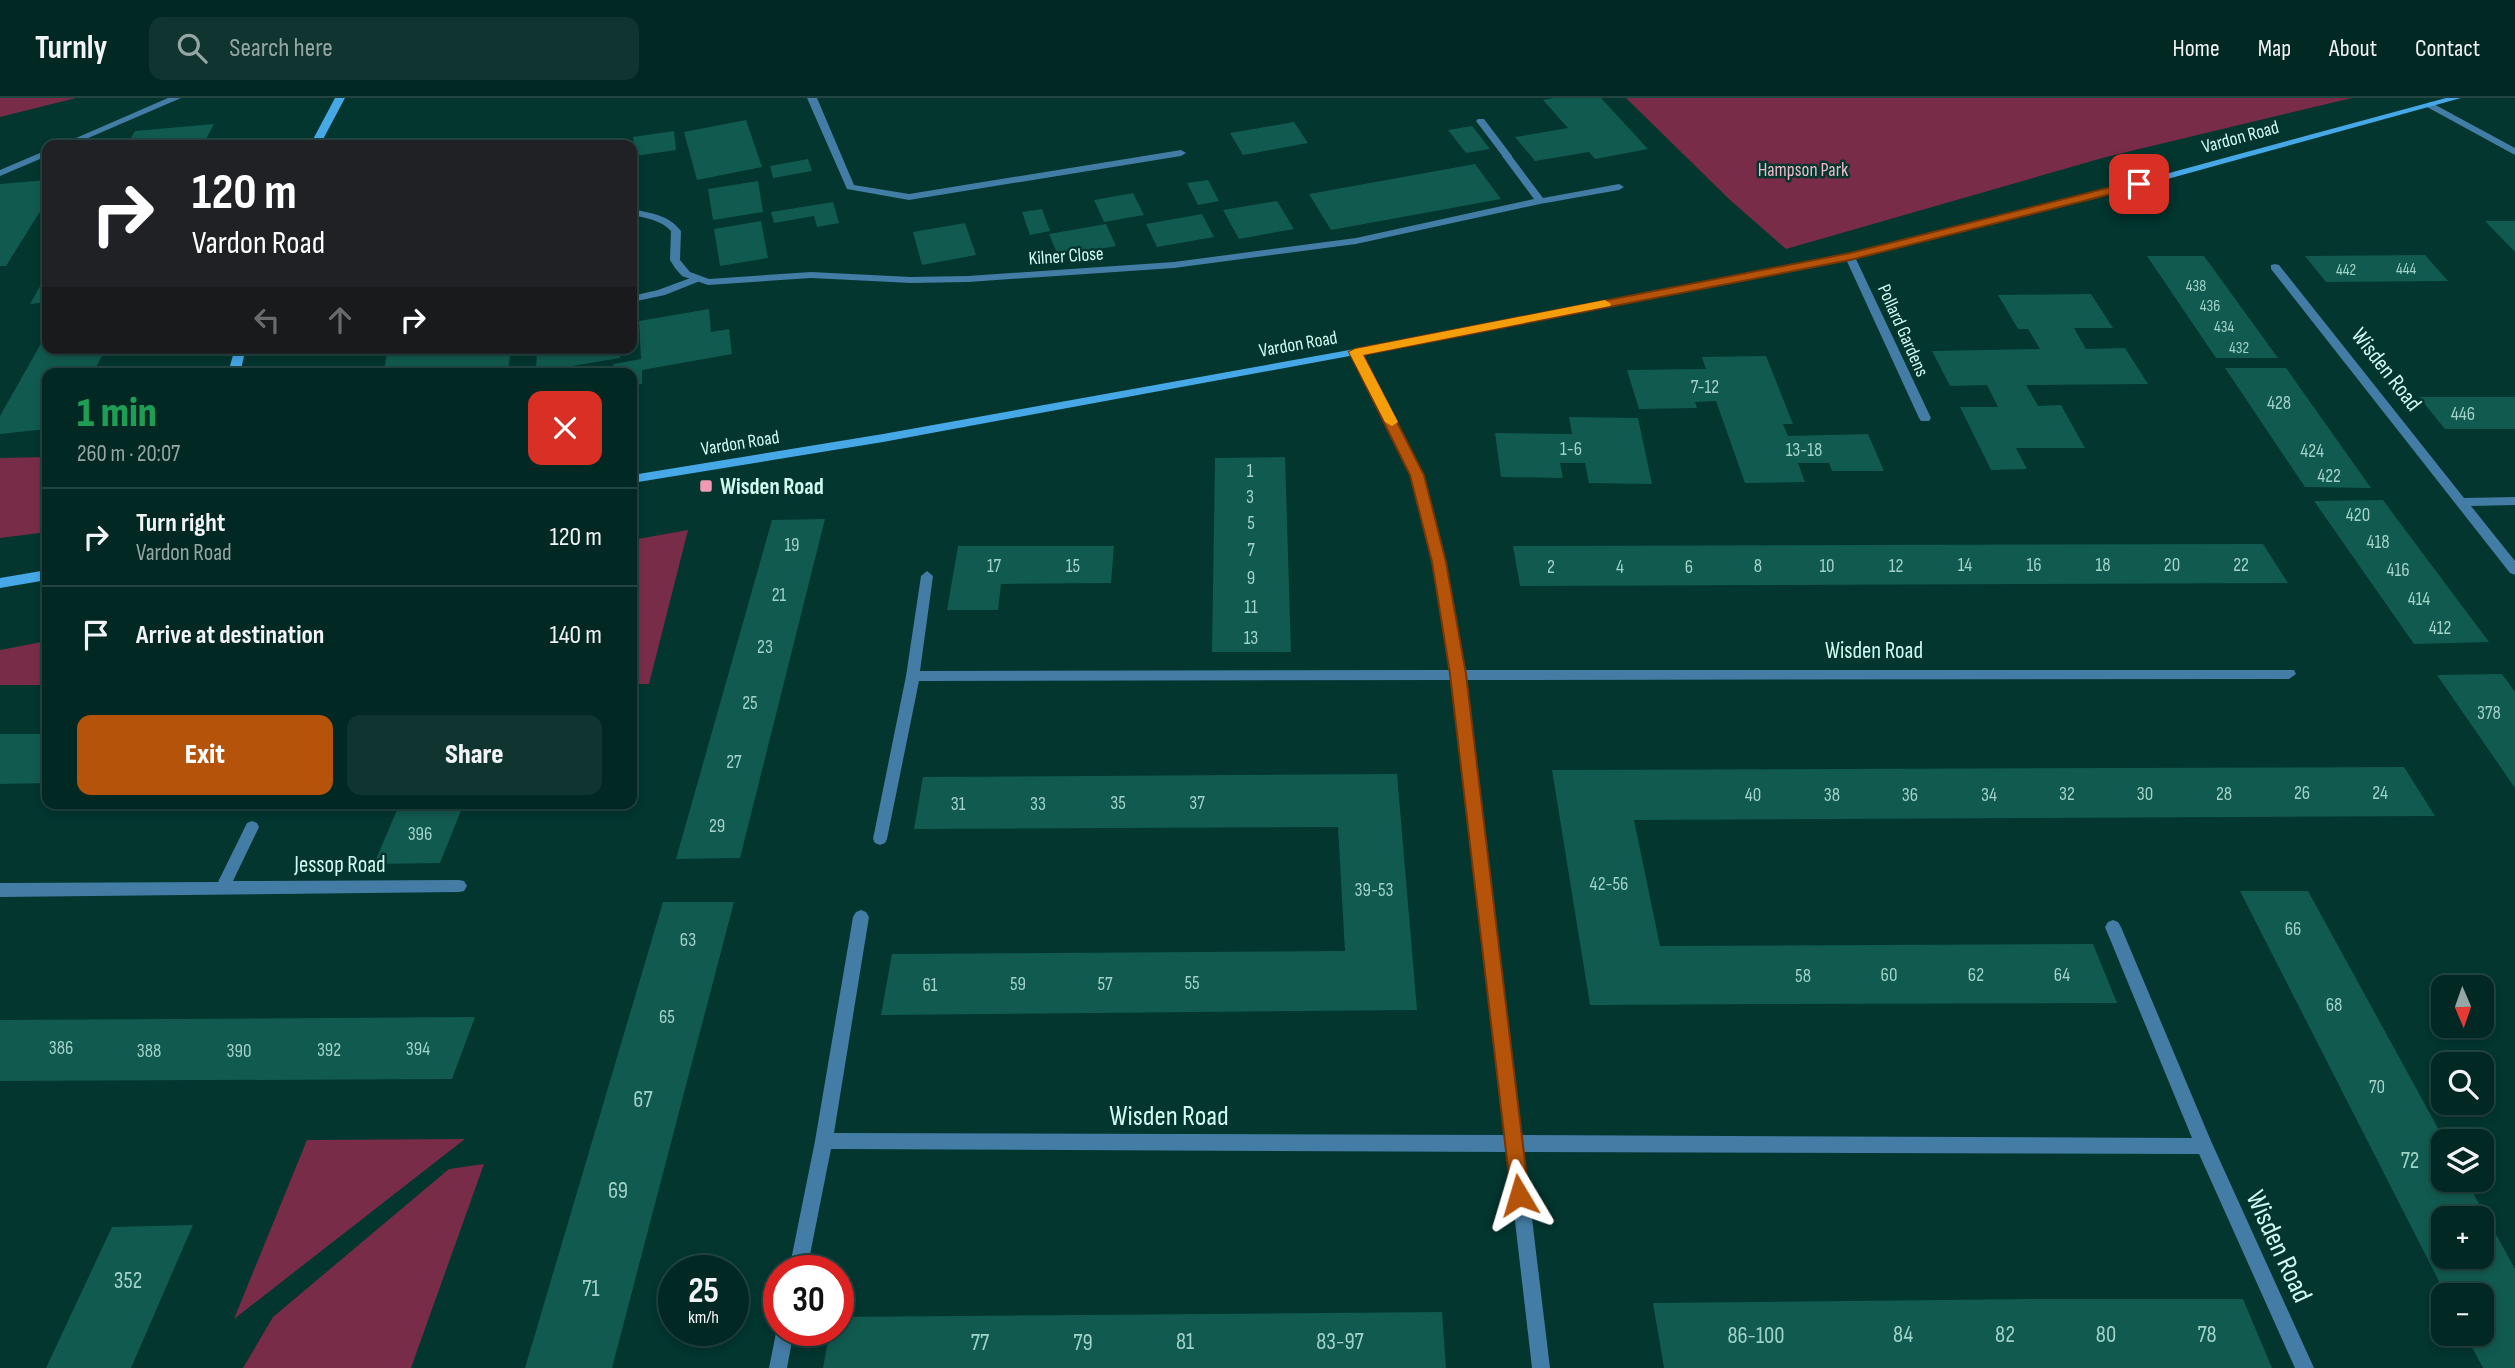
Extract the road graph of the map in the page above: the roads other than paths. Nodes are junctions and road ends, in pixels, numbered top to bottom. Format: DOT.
graph roads {
  1 [pos="176,98"];
  2 [pos="340,98"];
  3 [pos="812,98"];
  4 [pos="2456,98"];
  5 [pos="2430,104"];
  6 [pos="1481,121"];
  7 [pos="77,140"];
  8 [pos="318,140"];
  9 [pos="2515,152"];
  10 [pos="1181,153"];
  11 [pos="42,155"];
  12 [pos="0,173"];
  13 [pos="1619,187"];
  14 [pos="1540,201"];
  15 [pos="637,213"];
  16 [pos="1850,257"];
  17 [pos="2275,267"];
  18 [pos="696,279"];
  19 [pos="637,298"];
  20 [pos="1355,352"];
  21 [pos="1925,418"];
  22 [pos="637,478"];
  23 [pos="2515,501"];
  24 [pos="2461,502"];
  25 [pos="2515,570"];
  26 [pos="42,576"];
  27 [pos="927,576"];
  28 [pos="0,583"];
  29 [pos="1458,674"];
  30 [pos="2289,674"];
  31 [pos="913,676"];
  32 [pos="252,827"];
  33 [pos="880,839"];
  34 [pos="459,886"];
  35 [pos="222,887"];
  36 [pos="0,890"];
  37 [pos="861,918"];
  38 [pos="2113,927"];
  39 [pos="824,1141"];
  40 [pos="1513,1145"];
  41 [pos="2204,1146"];
  42 [pos="801,1255"];
  43 [pos="782,1346"];
  44 [pos="778,1368"];
  45 [pos="1541,1368"];
  46 [pos="2305,1368"];
  1 -- 7 [label="street"];
  2 -- 8 [label="street"];
  3 -- 10 [label="street"];
  4 -- 5 [label="street, Vardon Road"];
  5 -- 9 [label="street"];
  5 -- 16 [label="street, Vardon Road"];
  6 -- 14 [label="street"];
  11 -- 12 [label="street"];
  13 -- 14 [label="street, Kilner Close"];
  14 -- 18 [label="street, Kilner Close"];
  15 -- 18 [label="street"];
  16 -- 20 [label="street, Vardon Road"];
  16 -- 21 [label="street, Pollard Gardens"];
  17 -- 24 [label="street, Wisden Road"];
  18 -- 19 [label="street"];
  20 -- 22 [label="street, Vardon Road"];
  20 -- 29 [label="street"];
  23 -- 24 [label="street"];
  24 -- 25 [label="street, Wisden Road"];
  26 -- 28 [label="street"];
  27 -- 31 [label="street"];
  29 -- 30 [label="street, Wisden Road"];
  29 -- 31 [label="street, Wisden Road"];
  29 -- 40 [label="street"];
  31 -- 33 [label="street"];
  32 -- 35 [label="street"];
  34 -- 35 [label="street, Jessop Road"];
  35 -- 36 [label="street, Jessop Road"];
  37 -- 39 [label="street"];
  38 -- 41 [label="street, Wisden Road"];
  39 -- 40 [label="street, Wisden Road"];
  39 -- 42 [label="street"];
  40 -- 41 [label="street, Wisden Road"];
  40 -- 45 [label="street"];
  41 -- 46 [label="street, Wisden Road"];
  43 -- 44 [label="street"];
}
